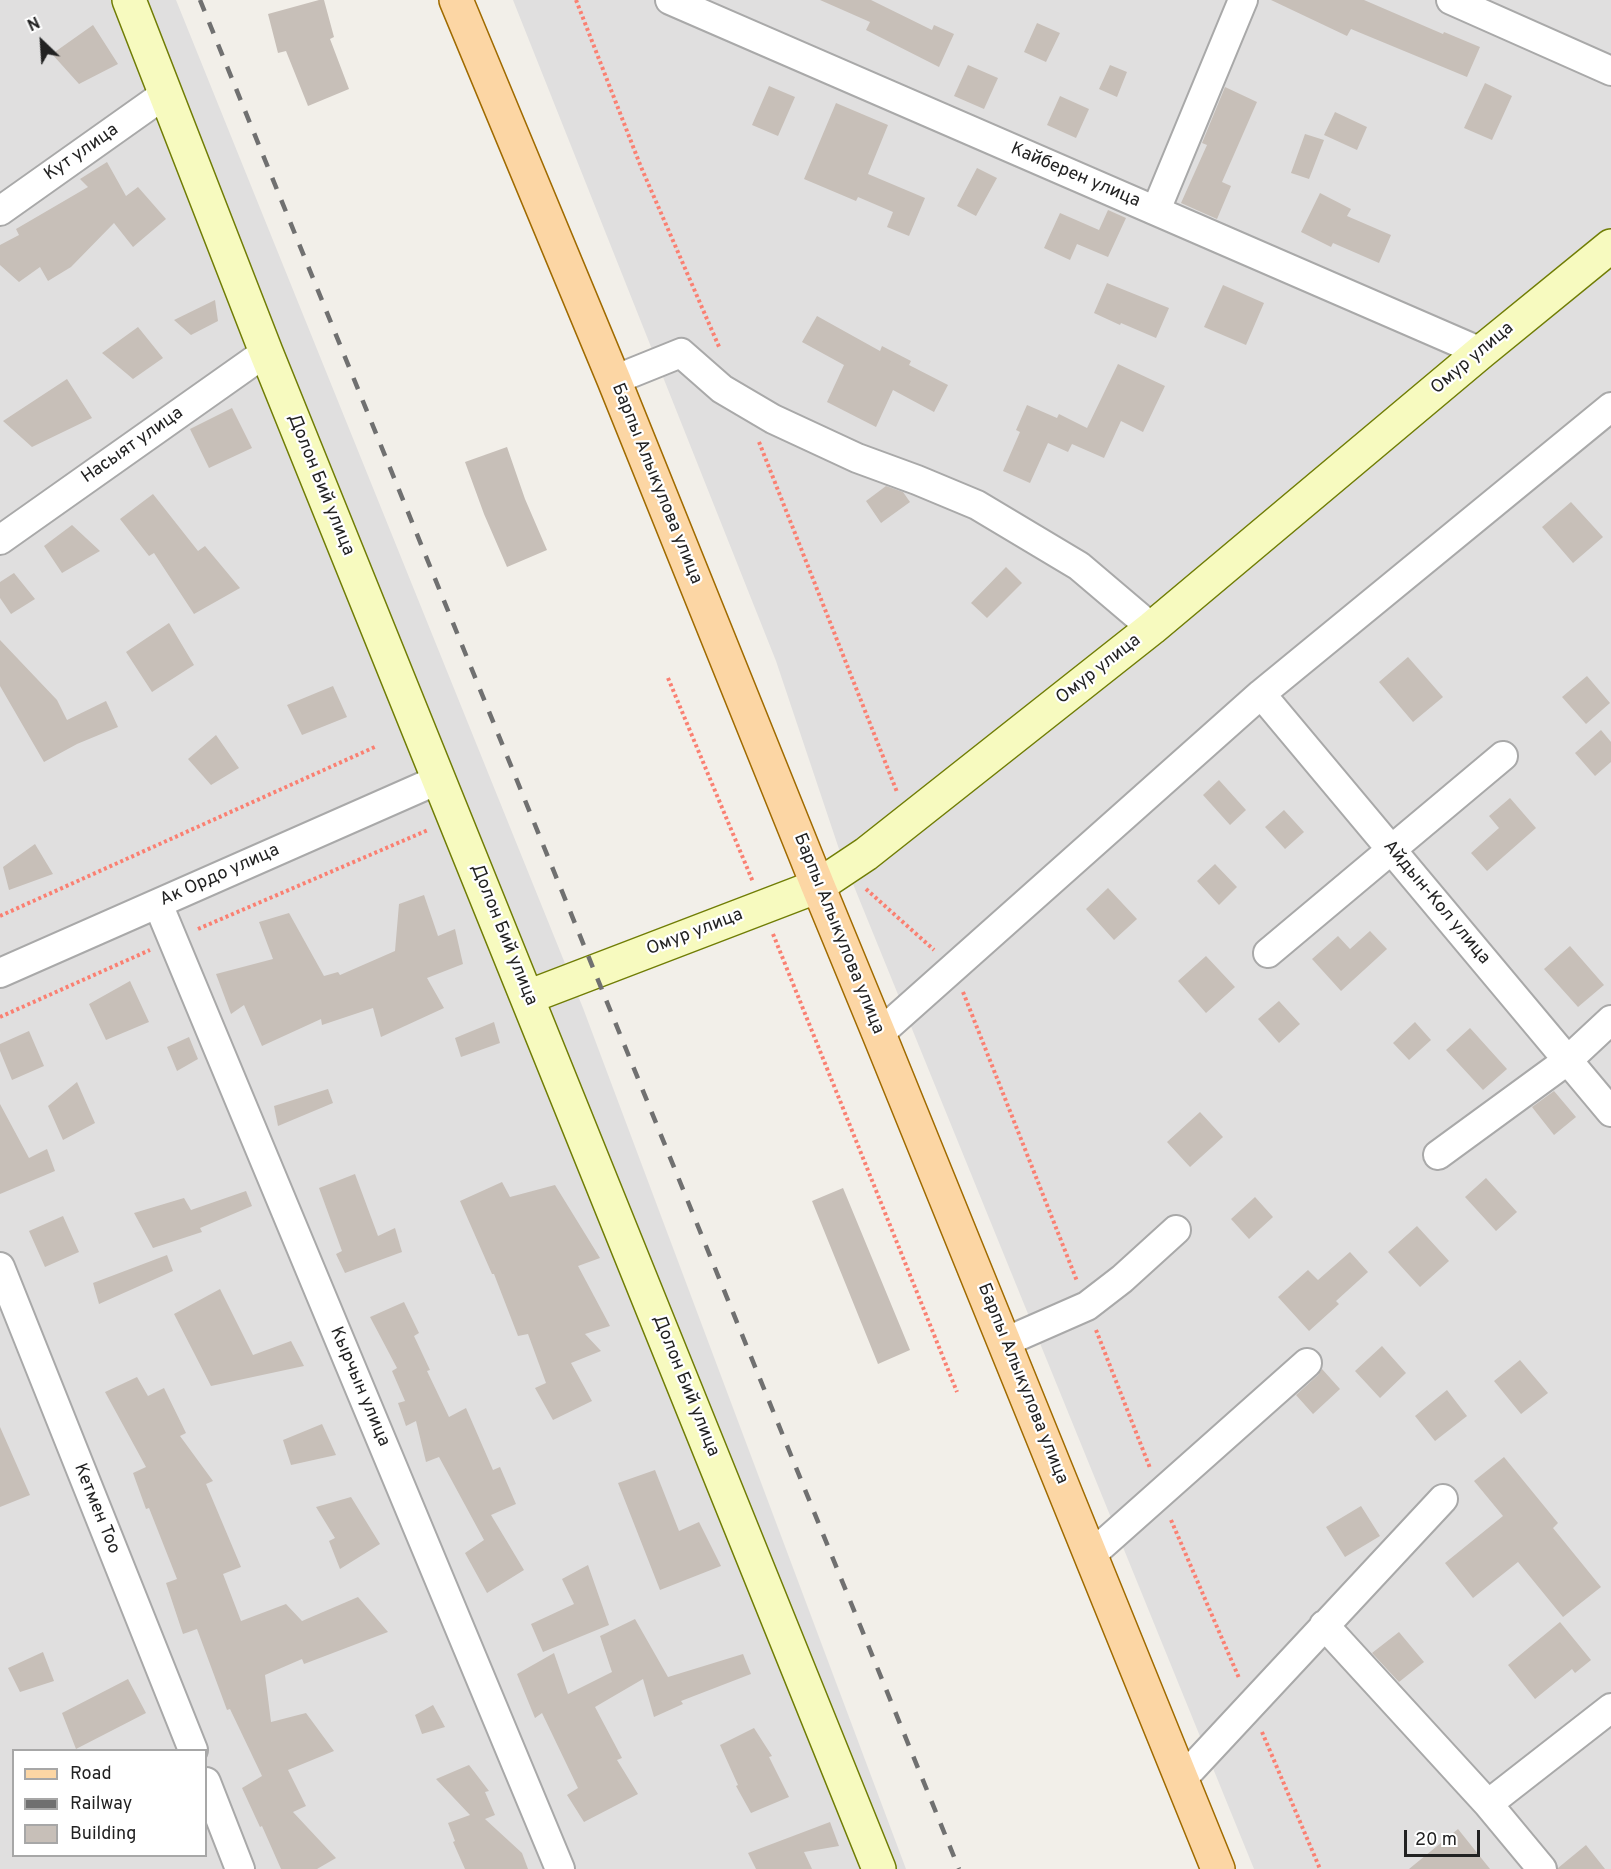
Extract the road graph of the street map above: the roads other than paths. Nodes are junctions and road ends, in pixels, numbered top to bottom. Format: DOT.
graph roads {
  1 [pos="129,0"];
  2 [pos="456,0"];
  3 [pos="670,0"];
  4 [pos="1243,0"];
  5 [pos="1451,0"];
  6 [pos="1611,72"];
  7 [pos="165,94"];
  8 [pos="1156,210"];
  9 [pos="0,211"];
  10 [pos="1611,246"];
  11 [pos="266,352"];
  12 [pos="1481,352"];
  13 [pos="614,380"];
  14 [pos="1611,407"];
  15 [pos="0,540"];
  16 [pos="1152,628"];
  17 [pos="1261,694"];
  18 [pos="1503,756"];
  19 [pos="440,779"];
  20 [pos="1392,850"];
  21 [pos="818,886"];
  22 [pos="158,904"];
  23 [pos="1268,953"];
  24 [pos="0,973"];
  25 [pos="528,998"];
  26 [pos="1611,1020"];
  27 [pos="879,1034"];
  28 [pos="1568,1060"];
  29 [pos="1611,1112"];
  30 [pos="1438,1155"];
  31 [pos="1176,1230"];
  32 [pos="0,1267"];
  33 [pos="1005,1342"];
  34 [pos="1307,1363"];
  35 [pos="1443,1499"];
  36 [pos="1091,1555"];
  37 [pos="1324,1625"];
  38 [pos="1611,1708"];
  39 [pos="193,1749"];
  40 [pos="1182,1779"];
  41 [pos="207,1785"];
  42 [pos="1488,1804"];
  43 [pos="240,1869"];
  44 [pos="560,1869"];
  45 [pos="879,1869"];
  46 [pos="1218,1869"];
  47 [pos="1542,1869"];
  1 -- 7 [label="street, Долон Бий улица"];
  2 -- 13 [label="main road, Барпы Алыкулова улица"];
  3 -- 8 [label="street, Кайберен улица"];
  4 -- 8 [label="street"];
  5 -- 6 [label="street"];
  7 -- 9 [label="street, Кут улица"];
  7 -- 11 [label="street, Долон Бий улица"];
  8 -- 12 [label="street, Кайберен улица"];
  10 -- 12 [label="street, Омур улица"];
  11 -- 15 [label="street, Насыят улица"];
  11 -- 19 [label="street, Долон Бий улица"];
  12 -- 16 [label="street, Омур улица"];
  13 -- 16 [label="street"];
  13 -- 21 [label="main road, Барпы Алыкулова улица"];
  14 -- 17 [label="street"];
  16 -- 21 [label="street, Омур улица"];
  17 -- 20 [label="street, Айдын-Кол улица"];
  17 -- 27 [label="street"];
  18 -- 20 [label="street"];
  19 -- 22 [label="street, Ак Ордо улица"];
  19 -- 25 [label="street, Долон Бий улица"];
  20 -- 23 [label="street"];
  20 -- 28 [label="street, Айдын-Кол улица"];
  21 -- 25 [label="street, Омур улица"];
  21 -- 27 [label="main road, Барпы Алыкулова улица"];
  22 -- 24 [label="street, Ак Ордо улица"];
  22 -- 44 [label="street, Кырчын улица"];
  25 -- 45 [label="street, Долон Бий улица"];
  26 -- 28 [label="street"];
  27 -- 33 [label="main road, Барпы Алыкулова улица"];
  28 -- 29 [label="street, Айдын-Кол улица"];
  28 -- 30 [label="street"];
  31 -- 33 [label="street"];
  32 -- 39 [label="street, Кетмен Тоо"];
  33 -- 36 [label="main road, Барпы Алыкулова улица"];
  34 -- 36 [label="street"];
  35 -- 37 [label="street"];
  36 -- 40 [label="main road, Барпы Алыкулова улица"];
  37 -- 40 [label="street"];
  37 -- 42 [label="street"];
  38 -- 42 [label="street"];
  40 -- 46 [label="main road, Барпы Алыкулова улица"];
  41 -- 43 [label="street"];
  42 -- 47 [label="street"];
}
